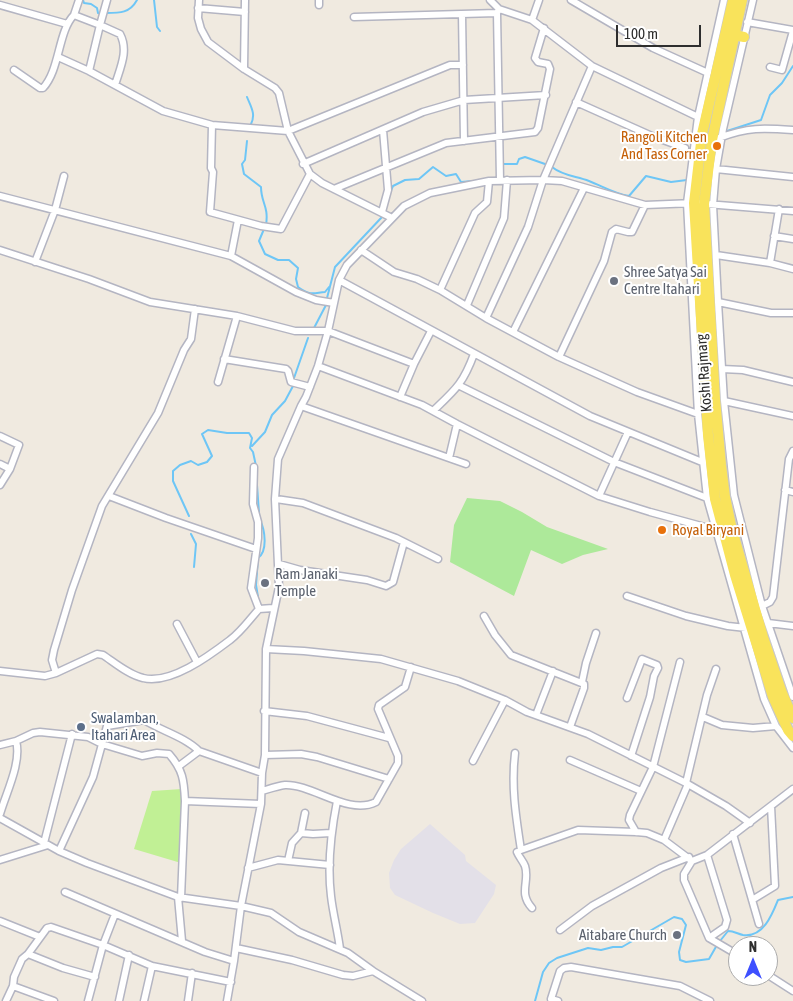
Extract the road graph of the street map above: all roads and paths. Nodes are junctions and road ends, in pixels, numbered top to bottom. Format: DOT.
graph roads {
  1 [pos="79,0"];
  2 [pos="107,0"];
  3 [pos="199,0"];
  4 [pos="245,0"];
  5 [pos="539,0"];
  6 [pos="571,0"];
  7 [pos="724,0"];
  8 [pos="733,0"];
  9 [pos="748,0"];
  10 [pos="0,5"];
  11 [pos="496,5"];
  12 [pos="198,8"];
  13 [pos="245,12"];
  14 [pos="462,14"];
  15 [pos="74,15"];
  16 [pos="354,17"];
  17 [pos="532,20"];
  18 [pos="747,22"];
  19 [pos="67,24"];
  20 [pos="100,25"];
  21 [pos="544,28"];
  22 [pos="793,31"];
  23 [pos="739,36"];
  24 [pos="58,56"];
  25 [pos="463,65"];
  26 [pos="592,66"];
  27 [pos="770,67"];
  28 [pos="244,69"];
  29 [pos="14,70"];
  30 [pos="88,71"];
  31 [pos="708,73"];
  32 [pos="115,85"];
  33 [pos="546,95"];
  34 [pos="499,98"];
  35 [pos="464,100"];
  36 [pos="706,101"];
  37 [pos="576,102"];
  38 [pos="698,116"];
  39 [pos="212,125"];
  40 [pos="383,130"];
  41 [pos="793,130"];
  42 [pos="288,131"];
  43 [pos="500,136"];
  44 [pos="707,137"];
  45 [pos="464,141"];
  46 [pos="685,148"];
  47 [pos="304,164"];
  48 [pos="387,166"];
  49 [pos="716,170"];
  50 [pos="310,174"];
  51 [pos="64,176"];
  52 [pos="793,177"];
  53 [pos="503,180"];
  54 [pos="543,180"];
  55 [pos="489,181"];
  56 [pos="584,188"];
  57 [pos="334,189"];
  58 [pos="0,196"];
  59 [pos="700,204"];
  60 [pos="645,205"];
  61 [pos="778,209"];
  62 [pos="55,210"];
  63 [pos="793,211"];
  64 [pos="382,212"];
  65 [pos="392,218"];
  66 [pos="238,220"];
  67 [pos="774,236"];
  68 [pos="793,239"];
  69 [pos="0,250"];
  70 [pos="360,250"];
  71 [pos="716,255"];
  72 [pos="230,256"];
  73 [pos="36,262"];
  74 [pos="770,263"];
  75 [pos="793,269"];
  76 [pos="339,280"];
  77 [pos="440,290"];
  78 [pos="718,302"];
  79 [pos="334,303"];
  80 [pos="466,305"];
  81 [pos="195,309"];
  82 [pos="793,313"];
  83 [pos="237,316"];
  84 [pos="486,318"];
  85 [pos="328,331"];
  86 [pos="431,331"];
  87 [pos="513,332"];
  88 [pos="474,354"];
  89 [pos="558,357"];
  90 [pos="224,358"];
  91 [pos="414,364"];
  92 [pos="318,366"];
  93 [pos="722,369"];
  94 [pos="218,382"];
  95 [pos="793,382"];
  96 [pos="460,386"];
  97 [pos="310,387"];
  98 [pos="400,396"];
  99 [pos="724,401"];
  100 [pos="301,406"];
  101 [pos="433,411"];
  102 [pos="698,414"];
  103 [pos="793,416"];
  104 [pos="457,424"];
  105 [pos="628,432"];
  106 [pos="713,434"];
  107 [pos="0,436"];
  108 [pos="793,451"];
  109 [pos="449,458"];
  110 [pos="614,462"];
  111 [pos="702,462"];
  112 [pos="0,464"];
  113 [pos="466,464"];
  114 [pos="254,467"];
  115 [pos="10,468"];
  116 [pos="0,485"];
  117 [pos="785,490"];
  118 [pos="793,492"];
  119 [pos="109,496"];
  120 [pos="599,496"];
  121 [pos="707,498"];
  122 [pos="276,500"];
  123 [pos="716,530"];
  124 [pos="404,542"];
  125 [pos="256,549"];
  126 [pos="438,558"];
  127 [pos="279,564"];
  128 [pos="740,573"];
  129 [pos="627,596"];
  130 [pos="762,606"];
  131 [pos="273,608"];
  132 [pos="259,609"];
  133 [pos="484,616"];
  134 [pos="768,623"];
  135 [pos="177,624"];
  136 [pos="793,626"];
  137 [pos="747,627"];
  138 [pos="596,633"];
  139 [pos="266,649"];
  140 [pos="197,662"];
  141 [pos="680,662"];
  142 [pos="411,667"];
  143 [pos="716,669"];
  144 [pos="0,671"];
  145 [pos="553,671"];
  146 [pos="56,673"];
  147 [pos="582,682"];
  148 [pos="793,697"];
  149 [pos="627,698"];
  150 [pos="505,700"];
  151 [pos="264,711"];
  152 [pos="536,715"];
  153 [pos="703,717"];
  154 [pos="793,718"];
  155 [pos="776,726"];
  156 [pos="570,728"];
  157 [pos="72,734"];
  158 [pos="793,736"];
  159 [pos="389,738"];
  160 [pos="16,742"];
  161 [pos="102,744"];
  162 [pos="0,745"];
  163 [pos="793,748"];
  164 [pos="199,751"];
  165 [pos="514,753"];
  166 [pos="265,754"];
  167 [pos="631,756"];
  168 [pos="570,760"];
  169 [pos="473,762"];
  170 [pos="179,766"];
  171 [pos="653,766"];
  172 [pos="262,773"];
  173 [pos="390,780"];
  174 [pos="687,783"];
  175 [pos="793,789"];
  176 [pos="262,791"];
  177 [pos="642,791"];
  178 [pos="185,801"];
  179 [pos="337,801"];
  180 [pos="261,804"];
  181 [pos="771,806"];
  182 [pos="305,813"];
  183 [pos="0,814"];
  184 [pos="0,818"];
  185 [pos="750,823"];
  186 [pos="636,832"];
  187 [pos="301,833"];
  188 [pos="331,833"];
  189 [pos="733,834"];
  190 [pos="664,840"];
  191 [pos="46,844"];
  192 [pos="59,851"];
  193 [pos="517,852"];
  194 [pos="707,856"];
  195 [pos="690,859"];
  196 [pos="1,860"];
  197 [pos="288,861"];
  198 [pos="330,865"];
  199 [pos="0,868"];
  200 [pos="248,868"];
  201 [pos="65,892"];
  202 [pos="180,898"];
  203 [pos="752,900"];
  204 [pos="241,906"];
  205 [pos="532,908"];
  206 [pos="115,914"];
  207 [pos="0,921"];
  208 [pos="759,924"];
  209 [pos="560,930"];
  210 [pos="40,937"];
  211 [pos="711,939"];
  212 [pos="182,941"];
  213 [pos="103,945"];
  214 [pos="236,948"];
  215 [pos="340,949"];
  216 [pos="728,949"];
  217 [pos="28,954"];
  218 [pos="129,956"];
  219 [pos="234,961"];
  220 [pos="152,966"];
  221 [pos="373,971"];
  222 [pos="192,973"];
  223 [pos="95,977"];
  224 [pos="778,981"];
  225 [pos="231,982"];
  226 [pos="13,986"];
  227 [pos="793,991"];
  228 [pos="6,1001"];
  229 [pos="54,1001"];
  230 [pos="88,1001"];
  231 [pos="119,1001"];
  232 [pos="144,1001"];
  233 [pos="188,1001"];
  234 [pos="227,1001"];
  235 [pos="422,1001"];
  236 [pos="558,1001"];
  237 [pos="710,1001"];
  1 -- 15 [label="street"];
  2 -- 20 [label="street"];
  3 -- 12 [label="street"];
  4 -- 13 [label="street"];
  5 -- 17 [label="street"];
  6 -- 31 [label="street"];
  7 -- 31 [label="street"];
  8 -- 36 [label="main road, Koshi Rajmarg"];
  9 -- 18 [label="street"];
  9 -- 23 [label="main road, Koshi Rajmarg"];
  10 -- 19 [label="street"];
  11 -- 14 [label="street"];
  11 -- 17 [label="street"];
  11 -- 34 [label="street"];
  12 -- 13 [label="street"];
  12 -- 28 [label="street"];
  13 -- 28 [label="street"];
  14 -- 16 [label="street"];
  14 -- 25 [label="street"];
  15 -- 19 [label="street"];
  15 -- 20 [label="street"];
  17 -- 21 [label="street"];
  18 -- 22 [label="street"];
  18 -- 23 [label="street"];
  19 -- 24 [label="street"];
  20 -- 30 [label="street"];
  20 -- 32 [label="street"];
  21 -- 26 [label="street"];
  21 -- 33 [label="street"];
  22 -- 27 [label="street"];
  23 -- 44 [label="main road, Koshi Rajmarg"];
  24 -- 29 [label="street"];
  24 -- 30 [label="street"];
  25 -- 35 [label="street"];
  25 -- 42 [label="street"];
  26 -- 37 [label="street"];
  26 -- 38 [label="street"];
  28 -- 42 [label="street"];
  30 -- 32 [label="street"];
  31 -- 36 [label="street"];
  32 -- 39 [label="street"];
  33 -- 34 [label="street"];
  33 -- 43 [label="street"];
  34 -- 35 [label="street"];
  34 -- 43 [label="street"];
  35 -- 40 [label="street"];
  35 -- 45 [label="street"];
  36 -- 38 [label="street"];
  36 -- 44 [label="main road, Koshi Rajmarg"];
  37 -- 46 [label="street"];
  37 -- 54 [label="street"];
  38 -- 44 [label="street"];
  39 -- 42 [label="street"];
  39 -- 66 [label="street"];
  40 -- 47 [label="street"];
  40 -- 48 [label="street"];
  41 -- 44 [label="street"];
  42 -- 47 [label="street"];
  43 -- 45 [label="street"];
  43 -- 53 [label="street"];
  44 -- 49 [label="street"];
  44 -- 59 [label="main road, Koshi Rajmarg"];
  45 -- 48 [label="street"];
  47 -- 50 [label="street"];
  48 -- 57 [label="street"];
  48 -- 64 [label="street"];
  49 -- 52 [label="street"];
  49 -- 59 [label="street"];
  50 -- 57 [label="street"];
  50 -- 66 [label="street"];
  51 -- 62 [label="street"];
  53 -- 54 [label="street"];
  53 -- 55 [label="street"];
  53 -- 80 [label="street"];
  54 -- 56 [label="street"];
  54 -- 84 [label="street"];
  55 -- 65 [label="street"];
  55 -- 77 [label="street"];
  56 -- 60 [label="street"];
  56 -- 87 [label="street"];
  57 -- 64 [label="street"];
  58 -- 62 [label="street"];
  59 -- 60 [label="street"];
  59 -- 61 [label="street"];
  59 -- 71 [label="street"];
  59 -- 102 [label="street"];
  59 -- 106 [label="main road, Koshi Rajmarg"];
  60 -- 89 [label="street"];
  61 -- 63 [label="street"];
  61 -- 67 [label="street"];
  62 -- 72 [label="street"];
  62 -- 73 [label="street"];
  64 -- 65 [label="street"];
  65 -- 70 [label="street"];
  66 -- 72 [label="street"];
  67 -- 68 [label="street"];
  67 -- 74 [label="street"];
  69 -- 73 [label="street"];
  70 -- 76 [label="street"];
  70 -- 77 [label="street"];
  71 -- 74 [label="street"];
  71 -- 78 [label="street"];
  72 -- 79 [label="street"];
  73 -- 81 [label="street"];
  74 -- 75 [label="street"];
  76 -- 79 [label="street"];
  76 -- 86 [label="street"];
  77 -- 80 [label="street"];
  78 -- 82 [label="street"];
  78 -- 93 [label="street"];
  79 -- 85 [label="street"];
  80 -- 84 [label="street"];
  81 -- 83 [label="street"];
  81 -- 119 [label="street"];
  83 -- 85 [label="street"];
  83 -- 90 [label="street"];
  84 -- 87 [label="street"];
  85 -- 91 [label="street"];
  85 -- 92 [label="street"];
  86 -- 88 [label="street"];
  86 -- 91 [label="street"];
  87 -- 89 [label="street"];
  88 -- 96 [label="street"];
  88 -- 105 [label="street"];
  89 -- 102 [label="street"];
  90 -- 94 [label="street"];
  90 -- 97 [label="street"];
  91 -- 98 [label="street"];
  92 -- 97 [label="street"];
  92 -- 98 [label="street"];
  93 -- 95 [label="street"];
  93 -- 99 [label="street"];
  96 -- 101 [label="street"];
  96 -- 110 [label="street"];
  97 -- 100 [label="street"];
  98 -- 101 [label="street"];
  99 -- 103 [label="street"];
  99 -- 106 [label="street"];
  100 -- 109 [label="street"];
  100 -- 122 [label="street"];
  101 -- 104 [label="street"];
  102 -- 106 [label="street"];
  104 -- 109 [label="street"];
  104 -- 120 [label="street"];
  105 -- 110 [label="street"];
  105 -- 111 [label="street"];
  106 -- 111 [label="street"];
  106 -- 128 [label="street"];
  106 -- 128 [label="main road, Koshi Rajmarg"];
  107 -- 115 [label="street"];
  108 -- 117 [label="street"];
  109 -- 113 [label="street"];
  110 -- 120 [label="street"];
  110 -- 121 [label="street"];
  111 -- 121 [label="street"];
  112 -- 115 [label="street"];
  114 -- 125 [label="street"];
  115 -- 116 [label="street"];
  117 -- 118 [label="street"];
  117 -- 130 [label="street"];
  119 -- 125 [label="street"];
  119 -- 146 [label="street"];
  120 -- 123 [label="street"];
  121 -- 123 [label="street"];
  122 -- 124 [label="street"];
  122 -- 127 [label="street"];
  123 -- 128 [label="street"];
  124 -- 126 [label="street"];
  124 -- 127 [label="street"];
  125 -- 132 [label="street"];
  127 -- 131 [label="street"];
  128 -- 130 [label="street"];
  128 -- 137 [label="main road, Koshi Rajmarg"];
  128 -- 154 [label="main road, Koshi Rajmarg"];
  129 -- 137 [label="street"];
  130 -- 134 [label="street"];
  131 -- 132 [label="street"];
  131 -- 139 [label="street"];
  132 -- 140 [label="street"];
  133 -- 145 [label="street"];
  134 -- 136 [label="street"];
  134 -- 148 [label="street"];
  135 -- 140 [label="street"];
  137 -- 155 [label="street"];
  137 -- 158 [label="main road, Koshi Rajmarg"];
  138 -- 147 [label="street"];
  139 -- 142 [label="street"];
  139 -- 151 [label="street"];
  140 -- 146 [label="street"];
  141 -- 171 [label="street"];
  142 -- 150 [label="street"];
  142 -- 159 [label="street"];
  143 -- 153 [label="street"];
  144 -- 146 [label="street"];
  145 -- 147 [label="street"];
  145 -- 152 [label="street"];
  147 -- 156 [label="street"];
  149 -- 167 [label="street"];
  150 -- 152 [label="street"];
  150 -- 169 [label="street"];
  151 -- 159 [label="street"];
  151 -- 166 [label="street"];
  152 -- 156 [label="street"];
  153 -- 155 [label="street"];
  153 -- 174 [label="street"];
  155 -- 163 [label="street"];
  156 -- 167 [label="street"];
  157 -- 160 [label="street"];
  157 -- 161 [label="street"];
  157 -- 191 [label="street"];
  159 -- 173 [label="street"];
  160 -- 162 [label="street"];
  160 -- 183 [label="street"];
  161 -- 164 [label="street"];
  161 -- 170 [label="street"];
  161 -- 192 [label="street"];
  164 -- 170 [label="street"];
  164 -- 172 [label="street"];
  165 -- 186 [label="street"];
  166 -- 172 [label="street"];
  166 -- 173 [label="street"];
  167 -- 171 [label="street"];
  168 -- 177 [label="street"];
  170 -- 178 [label="street"];
  171 -- 174 [label="street"];
  171 -- 177 [label="street"];
  172 -- 176 [label="street"];
  173 -- 179 [label="street"];
  174 -- 185 [label="street"];
  174 -- 190 [label="street"];
  175 -- 181 [label="street"];
  176 -- 179 [label="street"];
  176 -- 180 [label="street"];
  177 -- 186 [label="street"];
  178 -- 180 [label="street"];
  178 -- 202 [label="street"];
  179 -- 188 [label="street"];
  180 -- 200 [label="street"];
  181 -- 185 [label="street"];
  181 -- 203 [label="street"];
  182 -- 187 [label="street"];
  184 -- 191 [label="street"];
  185 -- 189 [label="street"];
  186 -- 190 [label="street"];
  187 -- 188 [label="street"];
  187 -- 197 [label="street"];
  188 -- 198 [label="street"];
  189 -- 194 [label="street"];
  189 -- 203 [label="street"];
  190 -- 195 [label="street"];
  191 -- 192 [label="street"];
  191 -- 196 [label="street"];
  192 -- 202 [label="street"];
  193 -- 205 [label="street"];
  194 -- 195 [label="street"];
  194 -- 211 [label="street"];
  195 -- 209 [label="street"];
  195 -- 211 [label="street"];
  196 -- 199 [label="street"];
  197 -- 198 [label="street"];
  197 -- 200 [label="street"];
  198 -- 215 [label="street"];
  200 -- 204 [label="street"];
  201 -- 206 [label="street"];
  202 -- 204 [label="street"];
  202 -- 212 [label="street"];
  203 -- 208 [label="street"];
  204 -- 214 [label="street"];
  204 -- 215 [label="street"];
  206 -- 212 [label="street"];
  206 -- 213 [label="street"];
  207 -- 210 [label="street"];
  210 -- 213 [label="street"];
  210 -- 217 [label="street"];
  211 -- 216 [label="street"];
  212 -- 219 [label="street"];
  213 -- 218 [label="street"];
  213 -- 223 [label="street"];
  214 -- 219 [label="street"];
  214 -- 221 [label="street"];
  215 -- 221 [label="street"];
  217 -- 223 [label="street"];
  217 -- 226 [label="street"];
  218 -- 220 [label="street"];
  218 -- 231 [label="street"];
  219 -- 225 [label="street"];
  220 -- 222 [label="street"];
  220 -- 232 [label="street"];
  221 -- 235 [label="street"];
  222 -- 225 [label="street"];
  222 -- 233 [label="street"];
  223 -- 230 [label="street"];
  224 -- 227 [label="street"];
  225 -- 234 [label="street"];
  226 -- 228 [label="street"];
  226 -- 229 [label="street"];
  236 -- 237 [label="street"];
}
